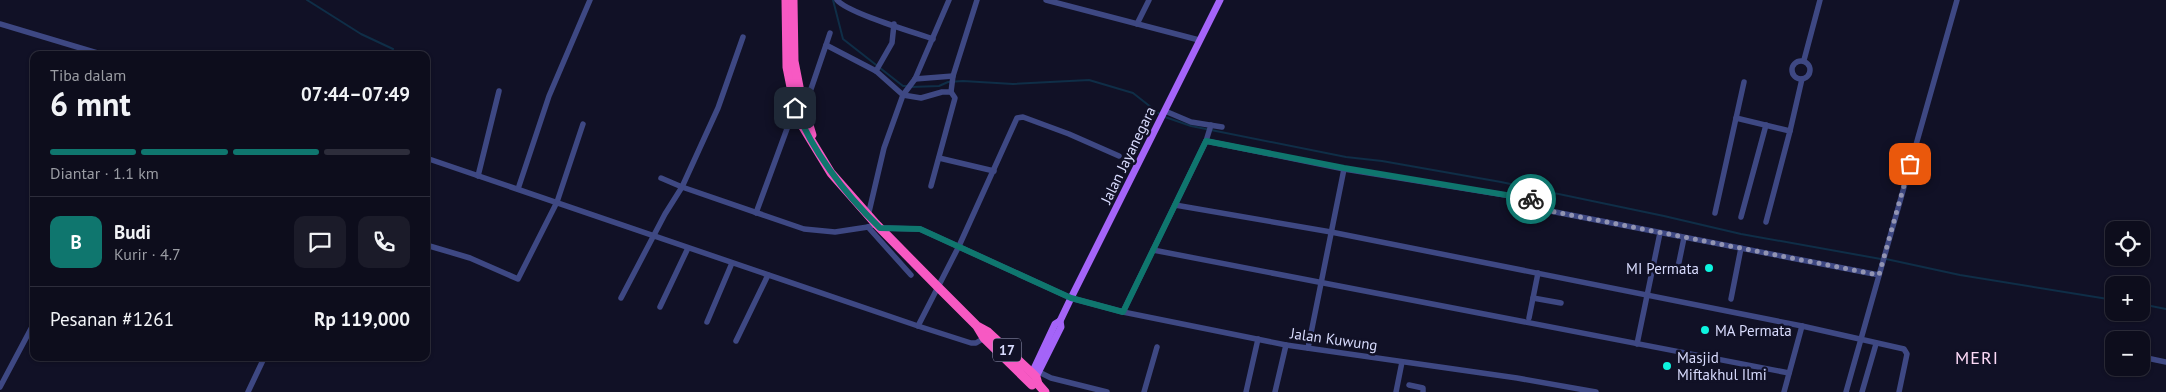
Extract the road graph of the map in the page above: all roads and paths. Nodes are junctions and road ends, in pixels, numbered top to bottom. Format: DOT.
graph roads {
  1 [pos="590,0"];
  2 [pos="786,0"];
  3 [pos="793,0"];
  4 [pos="838,0"];
  5 [pos="949,0"];
  6 [pos="977,0"];
  7 [pos="1046,0"];
  8 [pos="1149,0"];
  9 [pos="1220,0"];
  10 [pos="1820,0"];
  11 [pos="1957,0"];
  12 [pos="1070,3"];
  13 [pos="0,24"];
  14 [pos="894,24"];
  15 [pos="1137,24"];
  16 [pos="830,33"];
  17 [pos="743,37"];
  18 [pos="933,39"];
  19 [pos="1199,40"];
  20 [pos="826,44"];
  21 [pos="91,51"];
  22 [pos="1804,60"];
  23 [pos="877,70"];
  24 [pos="953,77"];
  25 [pos="1802,79"];
  26 [pos="913,82"];
  27 [pos="1744,82"];
  28 [pos="951,90"];
  29 [pos="499,91"];
  30 [pos="905,93"];
  31 [pos="799,105"];
  32 [pos="1164,112"];
  33 [pos="1736,118"];
  34 [pos="583,124"];
  35 [pos="1766,125"];
  36 [pos="1211,127"];
  37 [pos="1222,128"];
  38 [pos="1790,131"];
  39 [pos="1206,139"];
  40 [pos="1119,156"];
  41 [pos="939,158"];
  42 [pos="430,159"];
  43 [pos="1344,168"];
  44 [pos="994,171"];
  45 [pos="478,176"];
  46 [pos="661,178"];
  47 [pos="931,186"];
  48 [pos="682,187"];
  49 [pos="518,189"];
  50 [pos="557,202"];
  51 [pos="1175,205"];
  52 [pos="756,213"];
  53 [pos="1714,213"];
  54 [pos="868,216"];
  55 [pos="1741,216"];
  56 [pos="1766,222"];
  57 [pos="875,227"];
  58 [pos="1331,232"];
  59 [pos="1660,233"];
  60 [pos="654,237"];
  61 [pos="1684,238"];
  62 [pos="430,246"];
  63 [pos="959,246"];
  64 [pos="688,248"];
  65 [pos="1741,248"];
  66 [pos="1153,250"];
  67 [pos="732,263"];
  68 [pos="1678,267"];
  69 [pos="1880,272"];
  70 [pos="1538,273"];
  71 [pos="911,275"];
  72 [pos="768,276"];
  73 [pos="1321,282"];
  74 [pos="938,287"];
  75 [pos="1647,295"];
  76 [pos="621,298"];
  77 [pos="1071,298"];
  78 [pos="1533,298"];
  79 [pos="1731,299"];
  80 [pos="1560,303"];
  81 [pos="660,307"];
  82 [pos="1123,312"];
  83 [pos="1529,318"];
  84 [pos="707,322"];
  85 [pos="918,326"];
  86 [pos="977,326"];
  87 [pos="1802,326"];
  88 [pos="30,331"];
  89 [pos="984,338"];
  90 [pos="1861,339"];
  91 [pos="1258,340"];
  92 [pos="736,341"];
  93 [pos="1637,344"];
  94 [pos="1876,344"];
  95 [pos="1286,345"];
  96 [pos="1157,347"];
  97 [pos="1308,348"];
  98 [pos="2150,359"];
  99 [pos="263,361"];
  100 [pos="1402,362"];
  101 [pos="2166,362"];
  102 [pos="1789,373"];
  103 [pos="1033,381"];
  104 [pos="1409,385"];
  105 [pos="0,387"];
  106 [pos="248,392"];
  107 [pos="1045,392"];
  108 [pos="1106,392"];
  109 [pos="1144,392"];
  110 [pos="1246,392"];
  111 [pos="1276,392"];
  112 [pos="1396,392"];
  113 [pos="1423,392"];
  114 [pos="1596,392"];
  115 [pos="1784,392"];
  116 [pos="1846,392"];
  117 [pos="1862,392"];
  118 [pos="1899,392"];
  1 -- 49 [label="street"];
  2 -- 31 [label="highway, 17"];
  3 -- 31 [label="highway, 17"];
  4 -- 14 [label="street"];
  5 -- 18 [label="street"];
  6 -- 24 [label="street"];
  7 -- 12 [label="street"];
  8 -- 15 [label="street"];
  9 -- 19 [label="main road, Jalan Jayanegara"];
  10 -- 22 [label="street"];
  11 -- 69 [label="street"];
  12 -- 15 [label="street"];
  13 -- 21 [label="street"];
  14 -- 18 [label="street"];
  14 -- 23 [label="street"];
  15 -- 19 [label="street"];
  16 -- 20 [label="street"];
  17 -- 48 [label="street"];
  18 -- 26 [label="street"];
  19 -- 32 [label="main road, Jalan Jayanegara"];
  20 -- 23 [label="street"];
  20 -- 31 [label="street"];
  22 -- 25 [label="street"];
  22 -- 25 [label="street"];
  23 -- 30 [label="street"];
  24 -- 26 [label="street"];
  24 -- 28 [label="street"];
  25 -- 38 [label="street"];
  26 -- 30 [label="street"];
  27 -- 33 [label="street"];
  28 -- 30 [label="street"];
  28 -- 41 [label="street"];
  29 -- 45 [label="street"];
  30 -- 54 [label="street"];
  31 -- 52 [label="street"];
  31 -- 54 [label="highway, 17"];
  32 -- 36 [label="street"];
  32 -- 77 [label="main road, Jalan Jayanegara"];
  33 -- 35 [label="street"];
  33 -- 53 [label="street"];
  34 -- 50 [label="street"];
  35 -- 38 [label="street"];
  35 -- 55 [label="street"];
  36 -- 37 [label="street"];
  36 -- 39 [label="street"];
  38 -- 56 [label="street"];
  39 -- 43 [label="street"];
  39 -- 51 [label="street"];
  40 -- 44 [label="street"];
  41 -- 44 [label="street"];
  41 -- 47 [label="street"];
  42 -- 45 [label="street"];
  43 -- 58 [label="street"];
  43 -- 59 [label="street"];
  44 -- 63 [label="street"];
  45 -- 49 [label="street"];
  46 -- 48 [label="street, Jalan Kuwung"];
  48 -- 52 [label="street, Jalan Kuwung"];
  48 -- 60 [label="street"];
  49 -- 50 [label="street"];
  50 -- 60 [label="street"];
  50 -- 62 [label="street"];
  51 -- 58 [label="street"];
  51 -- 66 [label="street"];
  52 -- 57 [label="street, Jalan Kuwung"];
  54 -- 57 [label="highway, 17"];
  57 -- 63 [label="street, Jalan Kuwung"];
  57 -- 71 [label="street"];
  57 -- 74 [label="highway, 17"];
  58 -- 70 [label="street"];
  58 -- 73 [label="street"];
  59 -- 61 [label="street"];
  59 -- 75 [label="street"];
  60 -- 64 [label="street"];
  60 -- 76 [label="street"];
  61 -- 65 [label="street"];
  61 -- 68 [label="street"];
  63 -- 74 [label="street"];
  63 -- 77 [label="street, Jalan Kuwung"];
  64 -- 67 [label="street"];
  64 -- 81 [label="street"];
  65 -- 69 [label="street"];
  65 -- 79 [label="street"];
  66 -- 73 [label="street"];
  66 -- 82 [label="street"];
  67 -- 72 [label="street"];
  67 -- 84 [label="street"];
  69 -- 90 [label="street"];
  70 -- 75 [label="street"];
  70 -- 78 [label="street"];
  72 -- 85 [label="street"];
  72 -- 92 [label="street"];
  73 -- 93 [label="street"];
  73 -- 97 [label="street"];
  74 -- 85 [label="street"];
  74 -- 86 [label="highway, 17"];
  75 -- 87 [label="street"];
  75 -- 93 [label="street"];
  77 -- 82 [label="street, Jalan Kuwung"];
  77 -- 103 [label="main road, Jalan Jayanegara"];
  78 -- 80 [label="street"];
  78 -- 83 [label="street"];
  82 -- 91 [label="street, Jalan Kuwung"];
  85 -- 89 [label="street"];
  86 -- 89 [label="highway, 17"];
  86 -- 103 [label="highway, 17"];
  87 -- 90 [label="street"];
  87 -- 102 [label="street"];
  88 -- 105 [label="street"];
  89 -- 103 [label="highway, 17"];
  90 -- 94 [label="street"];
  90 -- 116 [label="street"];
  91 -- 95 [label="street, Jalan Kuwung"];
  91 -- 110 [label="street"];
  93 -- 102 [label="street"];
  94 -- 117 [label="street"];
  94 -- 118 [label="street"];
  95 -- 97 [label="street, Jalan Kuwung"];
  95 -- 111 [label="street"];
  96 -- 109 [label="street"];
  97 -- 100 [label="street, Jalan Kuwung"];
  98 -- 101 [label="street"];
  99 -- 106 [label="street"];
  100 -- 112 [label="street"];
  100 -- 114 [label="street, Jalan Kuwung"];
  102 -- 115 [label="street"];
  103 -- 107 [label="highway, 17"];
  103 -- 108 [label="street"];
  104 -- 113 [label="street"];
}
